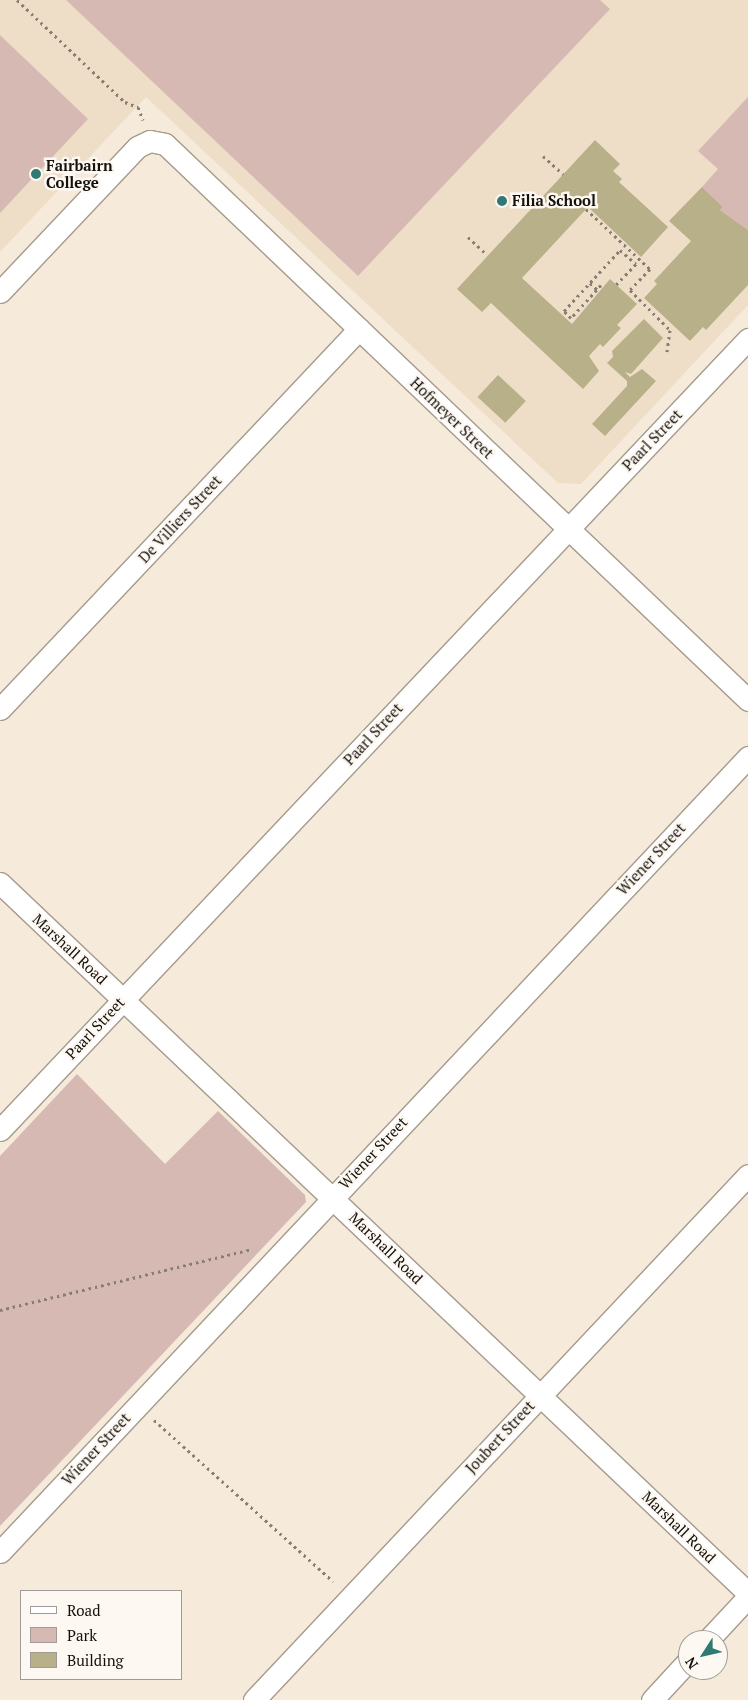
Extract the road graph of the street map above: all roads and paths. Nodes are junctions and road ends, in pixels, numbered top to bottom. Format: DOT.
graph roads {
  1 [pos="17,0"];
  2 [pos="152,141"];
  3 [pos="544,156"];
  4 [pos="563,174"];
  5 [pos="586,209"];
  6 [pos="468,237"];
  7 [pos="488,256"];
  8 [pos="590,283"];
  9 [pos="601,285"];
  10 [pos="616,285"];
  11 [pos="599,291"];
  12 [pos="0,292"];
  13 [pos="359,329"];
  14 [pos="748,339"];
  15 [pos="667,352"];
  16 [pos="568,529"];
  17 [pos="748,700"];
  18 [pos="0,709"];
  19 [pos="748,757"];
  20 [pos="0,884"];
  21 [pos="123,998"];
  22 [pos="0,1130"];
  23 [pos="748,1175"];
  24 [pos="332,1197"];
  25 [pos="280,1253"];
  26 [pos="0,1310"];
  27 [pos="540,1394"];
  28 [pos="137,1405"];
  29 [pos="0,1552"];
  30 [pos="748,1593"];
  31 [pos="350,1597"];
  32 [pos="748,1597"];
  33 [pos="717,1630"];
  34 [pos="678,1672"];
  35 [pos="254,1700"];
  36 [pos="652,1700"];
  1 -- 2 [label="path"];
  2 -- 12 [label="street"];
  2 -- 13 [label="street, Hofmeyer Street"];
  3 -- 4 [label="path"];
  5 -- 15 [label="path"];
  6 -- 7 [label="path"];
  8 -- 9 [label="path"];
  8 -- 10 [label="path"];
  8 -- 11 [label="path"];
  13 -- 16 [label="street, Hofmeyer Street"];
  13 -- 18 [label="street, De Villiers Street"];
  14 -- 16 [label="street, Paarl Street"];
  16 -- 17 [label="street, Hofmeyer Street"];
  16 -- 21 [label="street, Paarl Street"];
  19 -- 24 [label="street, Wiener Street"];
  20 -- 21 [label="street, Marshall Road"];
  21 -- 22 [label="street, Paarl Street"];
  21 -- 24 [label="street, Marshall Road"];
  23 -- 27 [label="street, Joubert Street"];
  24 -- 25 [label="street, Wiener Street"];
  24 -- 27 [label="street, Marshall Road"];
  25 -- 26 [label="path"];
  25 -- 28 [label="street, Wiener Street"];
  27 -- 30 [label="street, Marshall Road"];
  27 -- 31 [label="street, Joubert Street"];
  28 -- 29 [label="street, Wiener Street"];
  28 -- 31 [label="path"];
  31 -- 35 [label="street, Joubert Street"];
  32 -- 33 [label="street"];
  34 -- 36 [label="street"];
}
